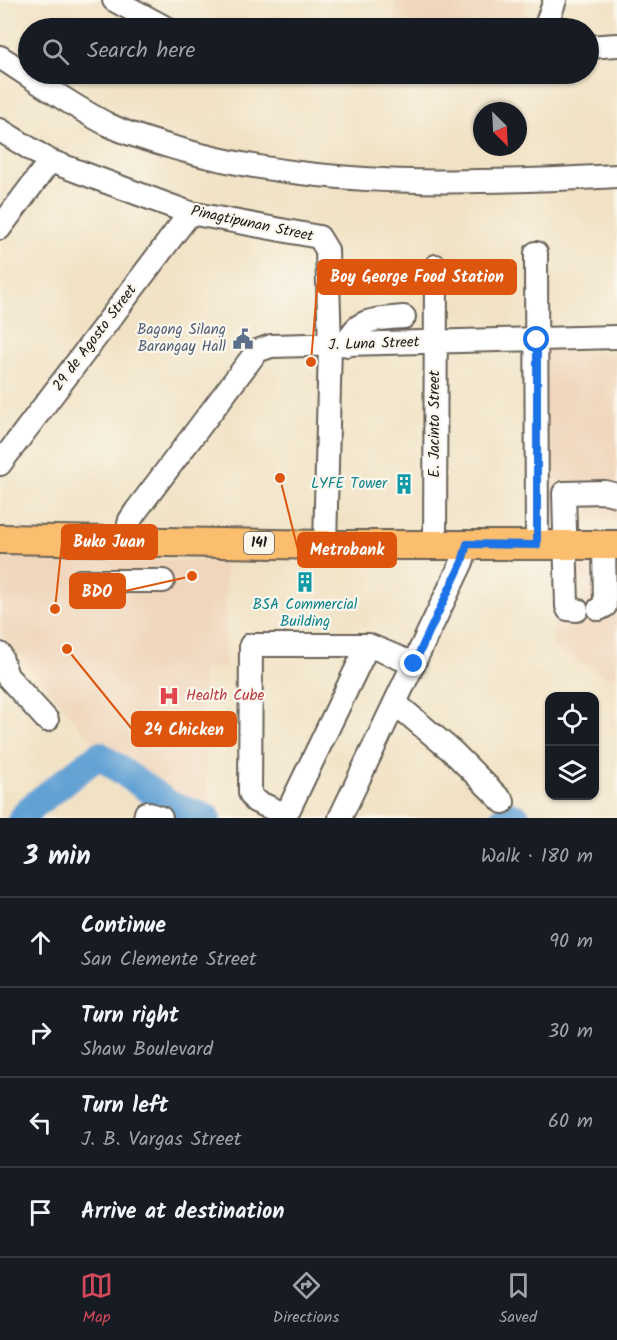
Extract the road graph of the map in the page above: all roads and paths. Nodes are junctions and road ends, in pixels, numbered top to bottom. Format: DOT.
graph roads {
  1 [pos="114,0"];
  2 [pos="555,0"];
  3 [pos="147,18"];
  4 [pos="549,18"];
  5 [pos="617,45"];
  6 [pos="599,46"];
  7 [pos="0,57"];
  8 [pos="18,68"];
  9 [pos="43,84"];
  10 [pos="0,130"];
  11 [pos="50,161"];
  12 [pos="617,176"];
  13 [pos="190,213"];
  14 [pos="0,228"];
  15 [pos="536,253"];
  16 [pos="436,266"];
  17 [pos="404,317"];
  18 [pos="617,337"];
  19 [pos="537,340"];
  20 [pos="435,342"];
  21 [pos="339,345"];
  22 [pos="0,464"];
  23 [pos="611,493"];
  24 [pos="0,539"];
  25 [pos="126,541"];
  26 [pos="467,544"];
  27 [pos="325,545"];
  28 [pos="551,545"];
  29 [pos="610,545"];
  30 [pos="435,546"];
  31 [pos="163,581"];
  32 [pos="80,582"];
  33 [pos="368,645"];
  34 [pos="0,654"];
  35 [pos="414,664"];
  36 [pos="395,703"];
  37 [pos="47,720"];
  38 [pos="503,802"];
  39 [pos="145,818"];
  40 [pos="161,818"];
  41 [pos="340,818"];
  1 -- 3 [label="street"];
  2 -- 4 [label="street"];
  5 -- 6 [label="street"];
  7 -- 8 [label="street"];
  9 -- 12 [label="street"];
  10 -- 11 [label="street, Pinagtipunan Street"];
  11 -- 13 [label="street, Pinagtipunan Street"];
  11 -- 14 [label="street"];
  13 -- 21 [label="street, Pinagtipunan Street"];
  13 -- 22 [label="street, 29 de Agosto Street"];
  15 -- 19 [label="street"];
  16 -- 20 [label="street, E. Jacinto Street"];
  17 -- 21 [label="street"];
  18 -- 19 [label="street, J. Luna Street"];
  19 -- 20 [label="street, J. Luna Street"];
  19 -- 28 [label="street"];
  20 -- 21 [label="street, J. Luna Street"];
  20 -- 30 [label="street, E. Jacinto Street"];
  21 -- 25 [label="street, J. Luna Street"];
  21 -- 27 [label="street, Pinagtipunan Street"];
  23 -- 28 [label="street"];
  24 -- 25 [label="main road, 141"];
  25 -- 27 [label="main road, 141"];
  26 -- 28 [label="main road, 141"];
  26 -- 30 [label="main road, 141"];
  26 -- 35 [label="street"];
  27 -- 30 [label="main road, 141"];
  28 -- 29 [label="main road, 141"];
  28 -- 29 [label="street"];
  31 -- 32 [label="street"];
  33 -- 33 [label="street"];
  33 -- 35 [label="street"];
  34 -- 37 [label="street"];
  35 -- 36 [label="street"];
  36 -- 38 [label="street"];
  36 -- 41 [label="street"];
  39 -- 40 [label="street"];
}
